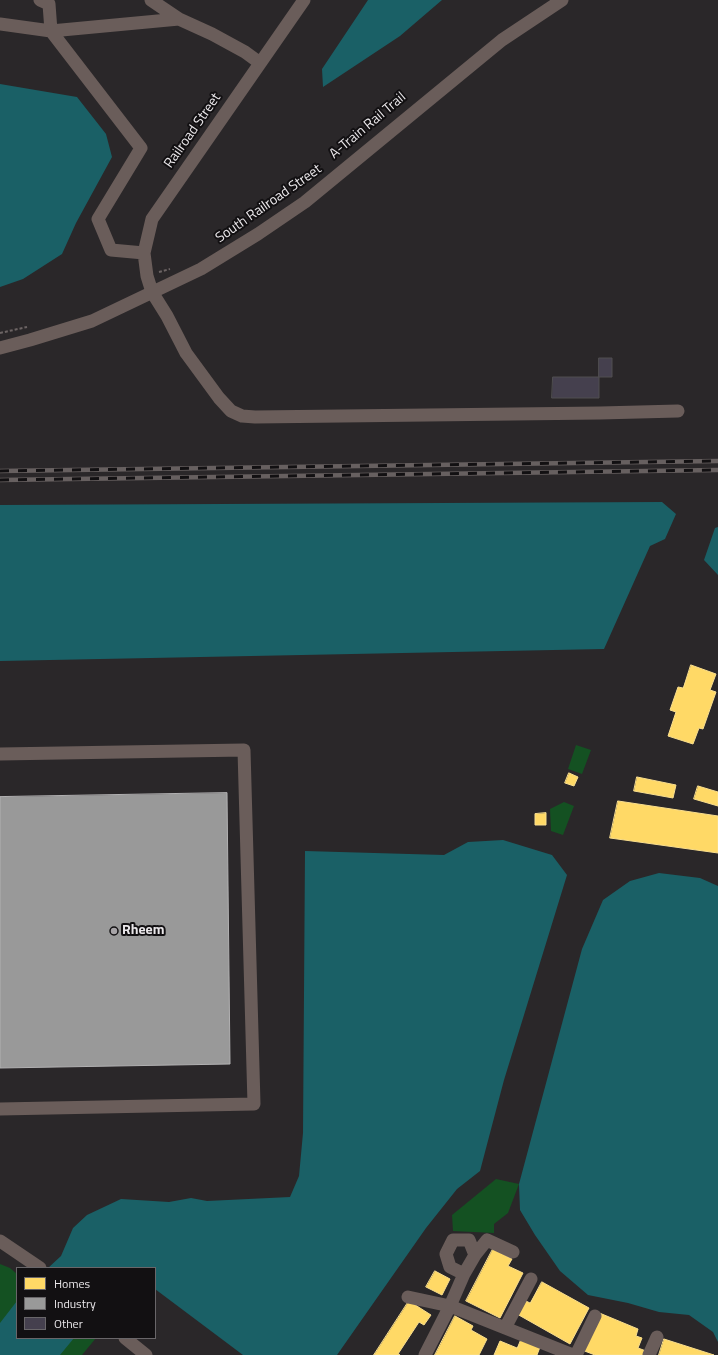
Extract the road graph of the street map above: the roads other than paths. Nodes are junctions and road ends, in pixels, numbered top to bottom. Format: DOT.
graph roads {
  1 [pos="40,0"];
  2 [pos="151,0"];
  3 [pos="562,0"];
  4 [pos="301,1"];
  5 [pos="179,19"];
  6 [pos="0,24"];
  7 [pos="51,31"];
  8 [pos="260,63"];
  9 [pos="144,253"];
  10 [pos="152,292"];
  11 [pos="0,348"];
  12 [pos="678,411"];
  13 [pos="0,754"];
  14 [pos="0,1108"];
  15 [pos="0,1241"];
  16 [pos="513,1252"];
  17 [pos="475,1255"];
  18 [pos="39,1267"];
  19 [pos="464,1274"];
  20 [pos="532,1278"];
  21 [pos="408,1298"];
  22 [pos="450,1306"];
  23 [pos="595,1316"];
  24 [pos="505,1328"];
  25 [pos="657,1337"];
  26 [pos="126,1339"];
  27 [pos="542,1349"];
  28 [pos="146,1355"];
  29 [pos="425,1355"];
  30 [pos="574,1355"];
  31 [pos="650,1355"];
  1 -- 7 [label="street"];
  2 -- 5 [label="street"];
  3 -- 10 [label="street, South Railroad Street"];
  4 -- 8 [label="street, Railroad Street"];
  5 -- 7 [label="street"];
  5 -- 8 [label="street"];
  6 -- 7 [label="street"];
  7 -- 9 [label="street"];
  8 -- 9 [label="street, Railroad Street"];
  9 -- 10 [label="street, Railroad Street"];
  10 -- 11 [label="street, South Railroad Street"];
  10 -- 12 [label="street, Railroad Street"];
  13 -- 14 [label="street"];
  15 -- 18 [label="street"];
  16 -- 17 [label="street"];
  17 -- 19 [label="street"];
  17 -- 19 [label="street"];
  19 -- 22 [label="street"];
  20 -- 24 [label="street"];
  21 -- 22 [label="street"];
  22 -- 24 [label="street"];
  22 -- 29 [label="street"];
  23 -- 30 [label="street"];
  24 -- 27 [label="street"];
  25 -- 31 [label="street"];
  26 -- 28 [label="street"];
  27 -- 30 [label="street"];
}
